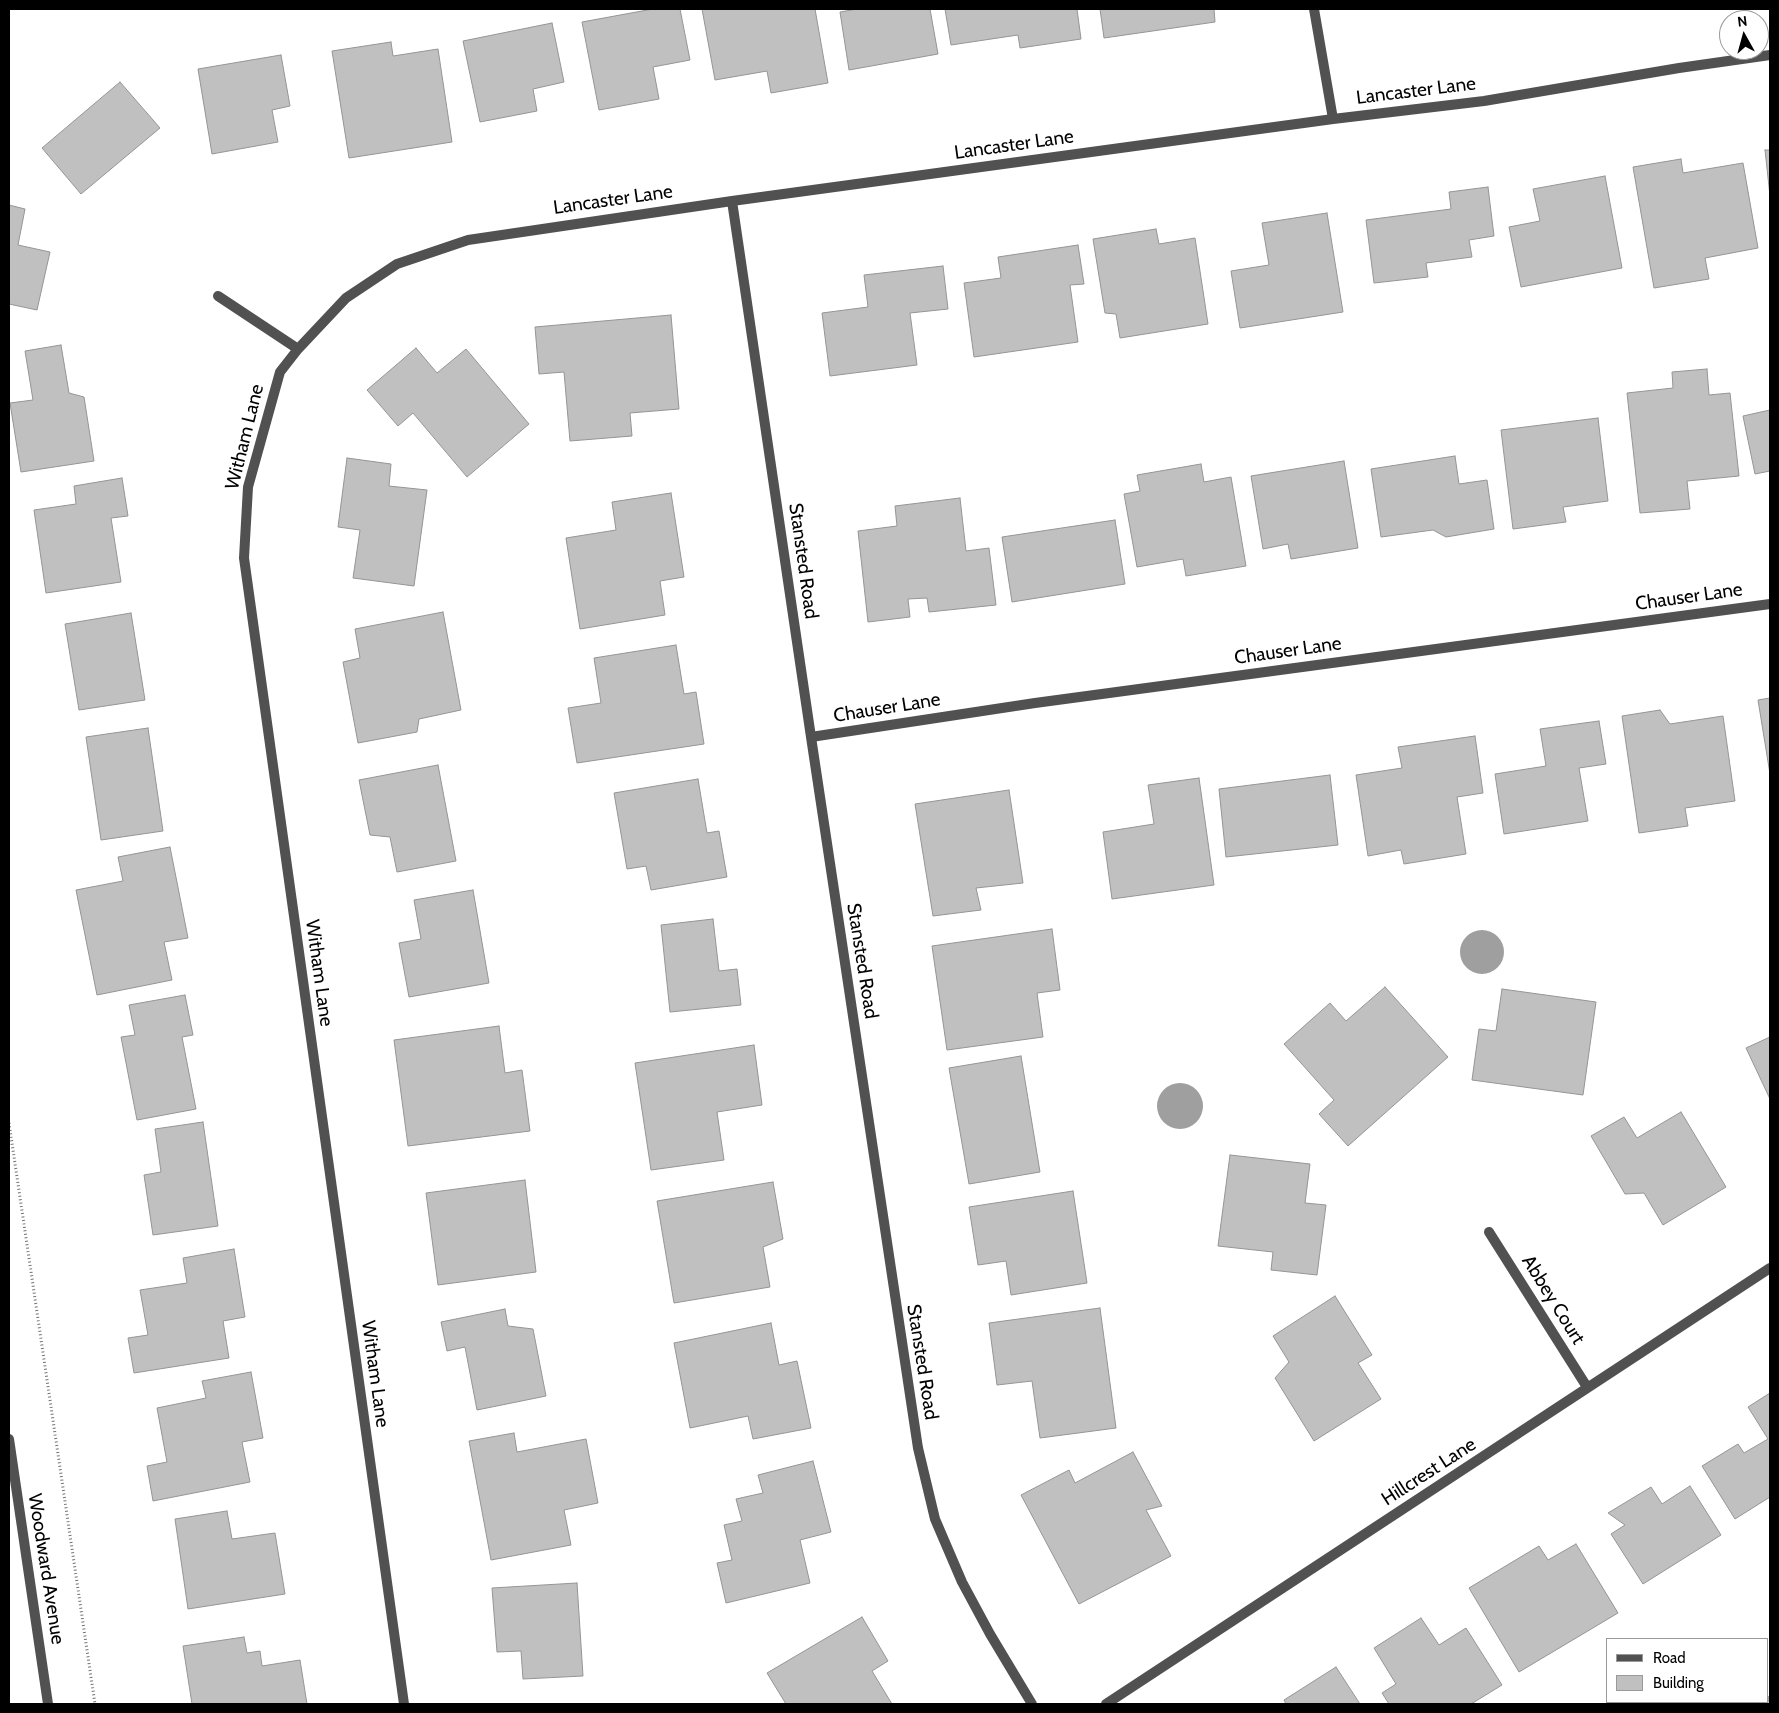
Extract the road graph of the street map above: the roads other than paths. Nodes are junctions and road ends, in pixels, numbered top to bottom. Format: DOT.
graph roads {
  1 [pos="1314,9"];
  2 [pos="1770,55"];
  3 [pos="1333,119"];
  4 [pos="732,201"];
  5 [pos="218,296"];
  6 [pos="298,349"];
  7 [pos="1770,604"];
  8 [pos="811,737"];
  9 [pos="1489,1232"];
  10 [pos="1770,1268"];
  11 [pos="1588,1387"];
  12 [pos="9,1439"];
  13 [pos="48,1704"];
  14 [pos="404,1704"];
  15 [pos="1032,1704"];
  16 [pos="1106,1704"];
  1 -- 3 [label="street"];
  2 -- 3 [label="street, Lancaster Lane"];
  3 -- 4 [label="street, Lancaster Lane"];
  4 -- 6 [label="street, Lancaster Lane"];
  4 -- 8 [label="street, Stansted Road"];
  5 -- 6 [label="street"];
  6 -- 14 [label="street, Witham Lane"];
  7 -- 8 [label="street, Chauser Lane"];
  8 -- 15 [label="street, Stansted Road"];
  9 -- 11 [label="street, Abbey Court"];
  10 -- 11 [label="street, Hillcrest Lane"];
  11 -- 16 [label="street, Hillcrest Lane"];
  12 -- 13 [label="street, Woodward Avenue"];
}
